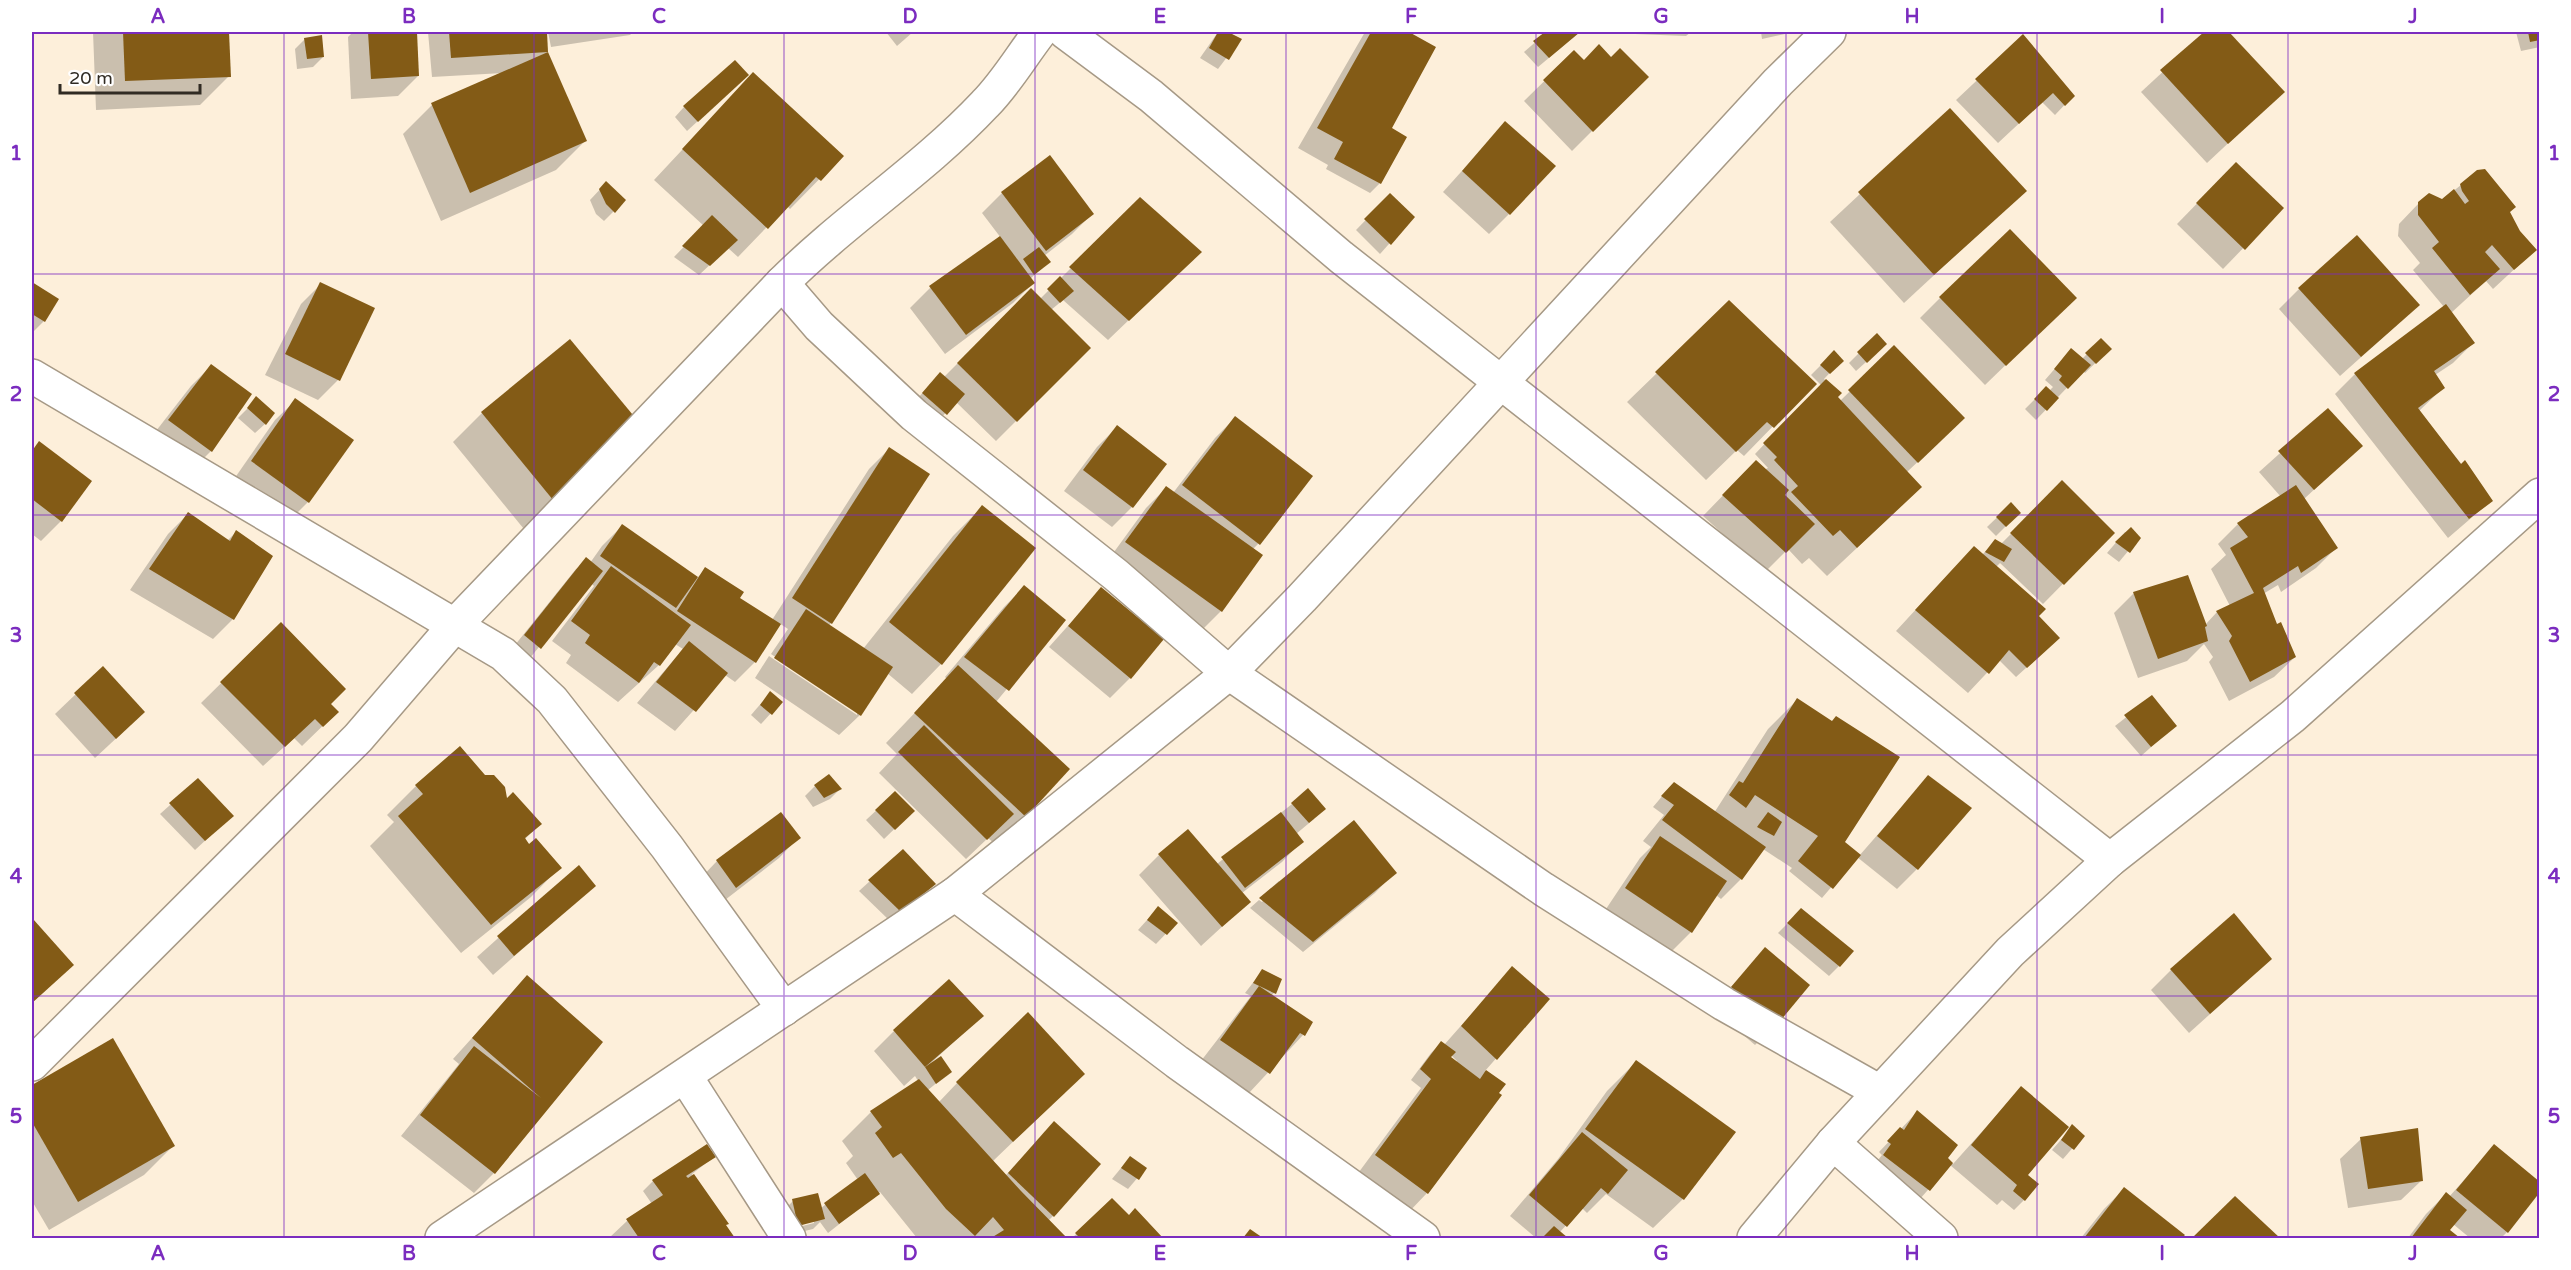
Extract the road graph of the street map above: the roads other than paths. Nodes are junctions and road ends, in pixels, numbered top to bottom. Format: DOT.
graph roads {
  1 [pos="1040,32"];
  2 [pos="1065,32"];
  3 [pos="1829,32"];
  4 [pos="782,283"];
  5 [pos="32,375"];
  6 [pos="1503,381"];
  7 [pos="2540,495"];
  8 [pos="456,624"];
  9 [pos="1229,673"];
  10 [pos="2110,860"];
  11 [pos="955,894"];
  12 [pos="784,1009"];
  13 [pos="32,1064"];
  14 [pos="685,1076"];
  15 [pos="1880,1092"];
  16 [pos="1833,1143"];
  17 [pos="442,1239"];
  18 [pos="789,1239"];
  19 [pos="1423,1239"];
  20 [pos="1754,1239"];
  21 [pos="1941,1239"];
  1 -- 4 [label="street"];
  2 -- 6 [label="street"];
  3 -- 6 [label="street"];
  4 -- 8 [label="street"];
  4 -- 9 [label="street"];
  5 -- 8 [label="street"];
  6 -- 9 [label="street"];
  6 -- 10 [label="street"];
  7 -- 10 [label="street"];
  8 -- 12 [label="street"];
  8 -- 13 [label="street"];
  9 -- 11 [label="street"];
  9 -- 15 [label="street"];
  10 -- 15 [label="street"];
  11 -- 12 [label="street"];
  11 -- 19 [label="street"];
  12 -- 14 [label="street"];
  14 -- 17 [label="street"];
  14 -- 18 [label="street"];
  15 -- 16 [label="street"];
  16 -- 20 [label="street"];
  16 -- 21 [label="street"];
}
